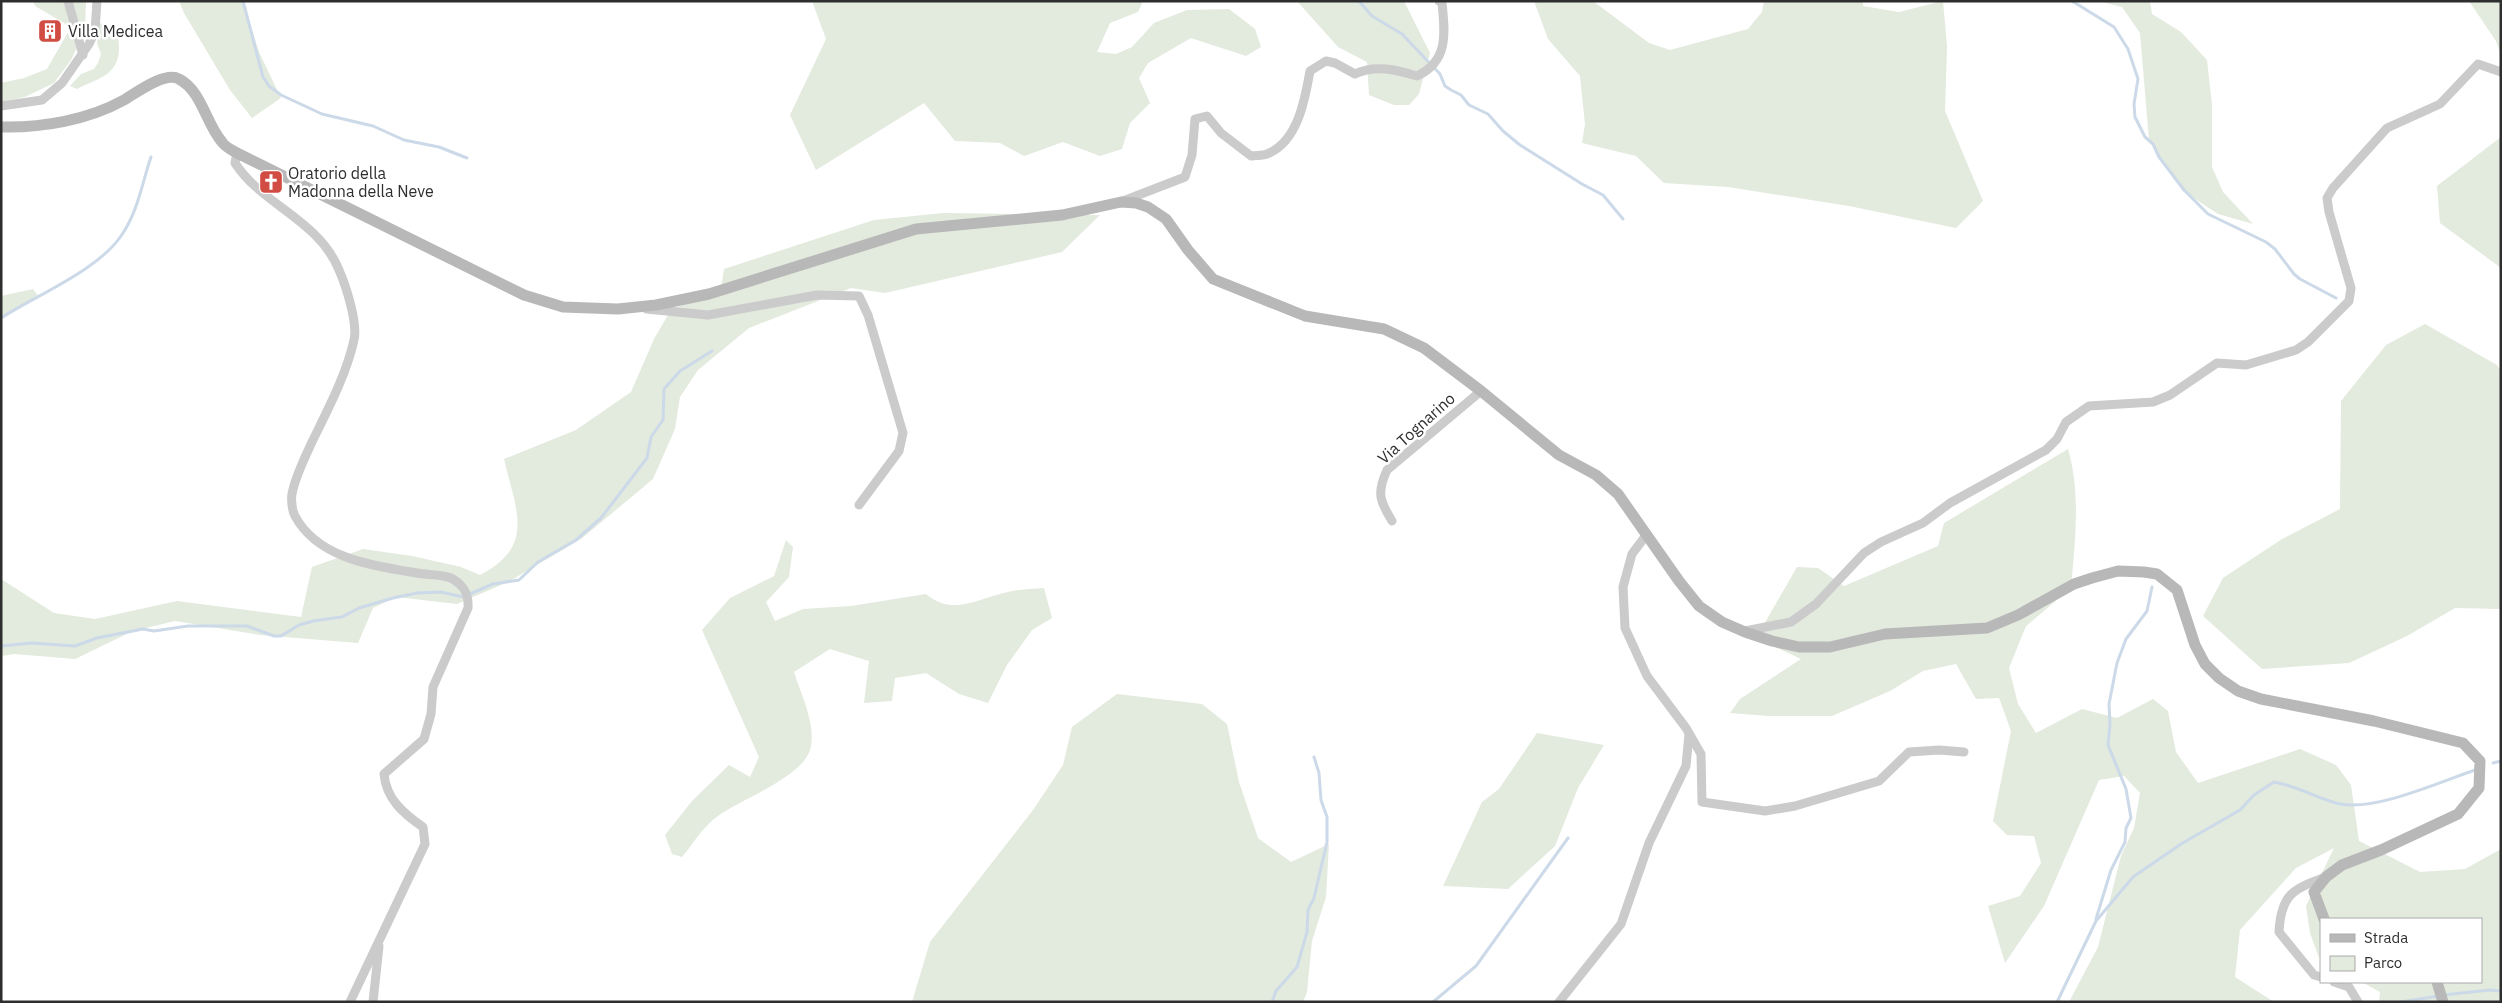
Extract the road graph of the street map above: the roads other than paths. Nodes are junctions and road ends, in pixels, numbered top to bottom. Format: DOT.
graph roads {
  1 [pos="68,1"];
  2 [pos="97,1"];
  3 [pos="1439,1"];
  4 [pos="83,55"];
  5 [pos="2501,72"];
  6 [pos="1,106"];
  7 [pos="1,127"];
  8 [pos="237,154"];
  9 [pos="1121,202"];
  10 [pos="634,308"];
  11 [pos="1481,391"];
  12 [pos="859,505"];
  13 [pos="1392,521"];
  14 [pos="1647,534"];
  15 [pos="1745,632"];
  16 [pos="1689,734"];
  17 [pos="1964,752"];
  18 [pos="2326,876"];
  19 [pos="2324,918"];
  20 [pos="380,938"];
  21 [pos="2320,977"];
  22 [pos="2337,983"];
  23 [pos="2437,983"];
  24 [pos="350,1002"];
  25 [pos="373,1002"];
  26 [pos="1559,1002"];
  27 [pos="2358,1002"];
  28 [pos="2443,1002"];
  1 -- 4 [label="street"];
  2 -- 4 [label="street"];
  3 -- 9 [label="street"];
  4 -- 6 [label="street"];
  5 -- 15 [label="street"];
  7 -- 8 [label="street"];
  8 -- 10 [label="street"];
  8 -- 20 [label="street"];
  9 -- 10 [label="street"];
  9 -- 11 [label="street"];
  10 -- 12 [label="street"];
  11 -- 13 [label="street, Via Tognarino"];
  11 -- 14 [label="street"];
  14 -- 15 [label="street"];
  14 -- 16 [label="street"];
  15 -- 18 [label="street"];
  16 -- 17 [label="street"];
  16 -- 26 [label="street"];
  18 -- 19 [label="street"];
  18 -- 21 [label="street"];
  20 -- 24 [label="street"];
  20 -- 25 [label="street"];
  22 -- 27 [label="street"];
  23 -- 28 [label="street"];
}
